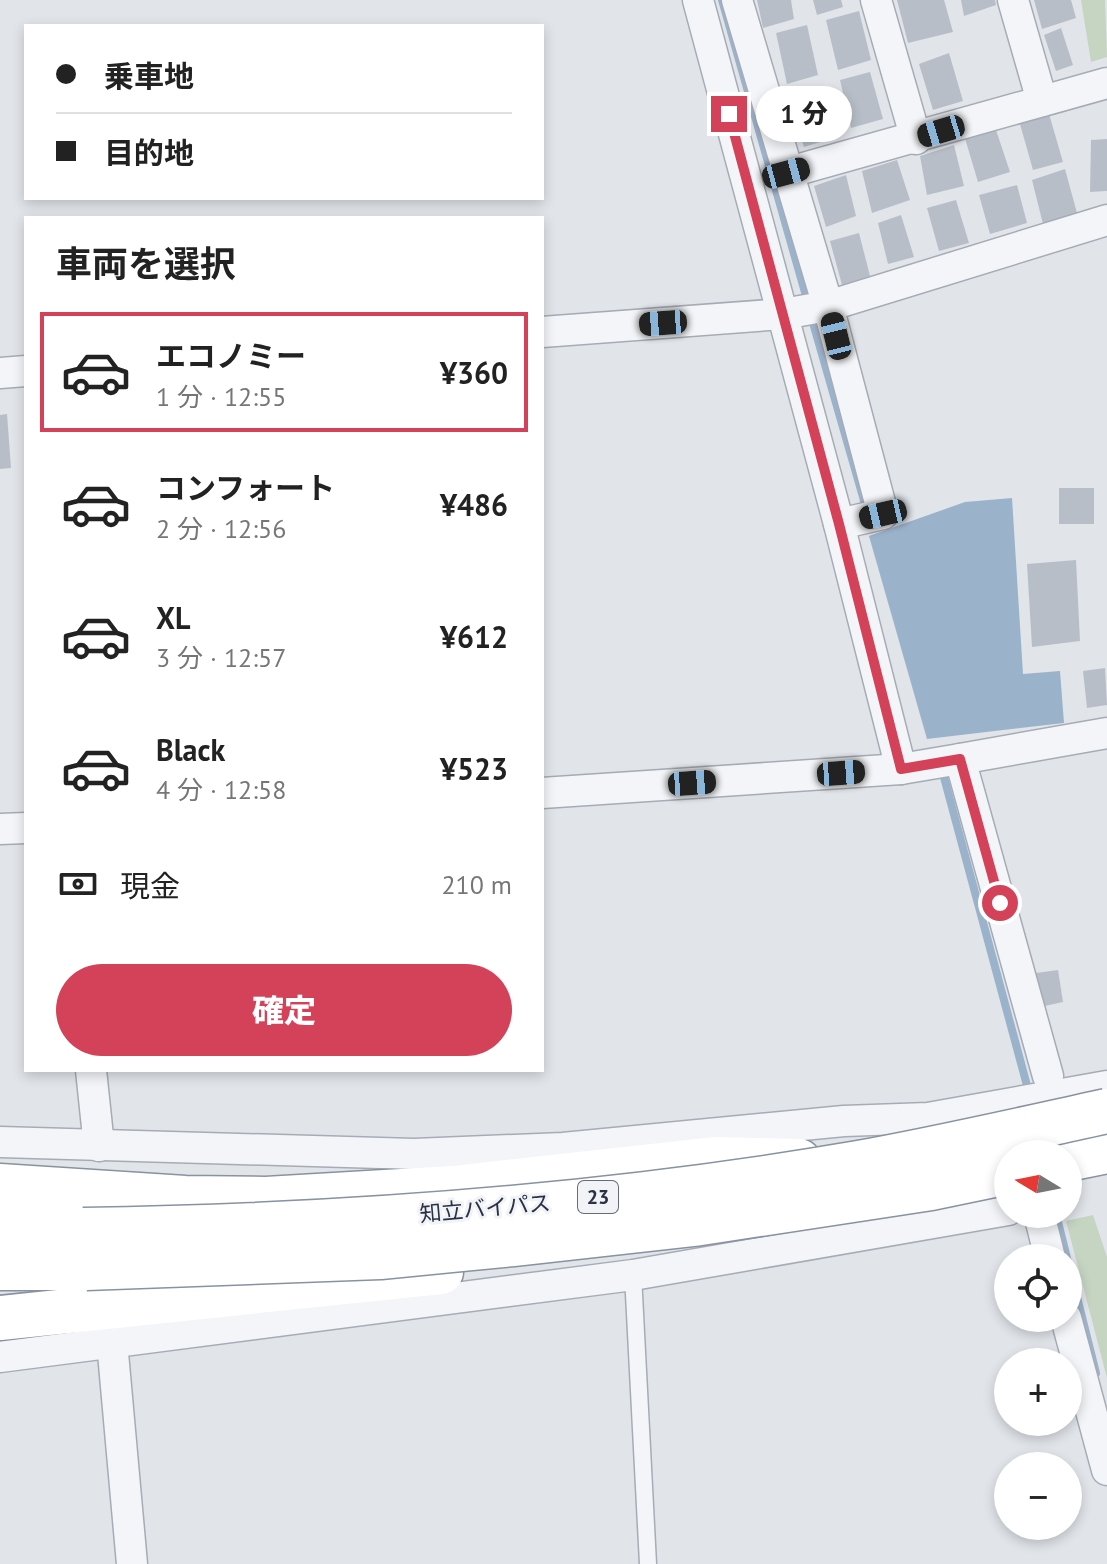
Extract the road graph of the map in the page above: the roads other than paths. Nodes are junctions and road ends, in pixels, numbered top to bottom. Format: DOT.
graph roads {
  1 [pos="698,0"];
  2 [pos="737,0"];
  3 [pos="876,0"];
  4 [pos="1013,0"];
  5 [pos="1107,83"];
  6 [pos="1042,101"];
  7 [pos="916,139"];
  8 [pos="786,173"];
  9 [pos="1107,220"];
  10 [pos="828,306"];
  11 [pos="783,314"];
  12 [pos="544,332"];
  13 [pos="24,371"];
  14 [pos="0,373"];
  15 [pos="839,524"];
  16 [pos="1107,733"];
  17 [pos="960,759"];
  18 [pos="901,769"];
  19 [pos="544,793"];
  20 [pos="24,828"];
  21 [pos="0,829"];
  22 [pos="91,1072"];
  23 [pos="1048,1076"];
  24 [pos="1107,1086"];
  25 [pos="1107,1111"];
  26 [pos="0,1142"];
  27 [pos="99,1146"];
  28 [pos="1107,1151"];
  29 [pos="1082,1156"];
  30 [pos="857,1163"];
  31 [pos="994,1175"];
  32 [pos="0,1186"];
  33 [pos="994,1212"];
  34 [pos="0,1229"];
  35 [pos="513,1244"];
  36 [pos="85,1249"];
  37 [pos="0,1268"];
  38 [pos="633,1275"];
  39 [pos="0,1318"];
  40 [pos="1070,1332"];
  41 [pos="112,1342"];
  42 [pos="0,1357"];
  43 [pos="1107,1470"];
  44 [pos="132,1564"];
  45 [pos="648,1564"];
  1 -- 11 [label="street"];
  2 -- 8 [label="street"];
  3 -- 7 [label="street"];
  4 -- 6 [label="street"];
  5 -- 6 [label="street"];
  6 -- 7 [label="street"];
  7 -- 8 [label="street"];
  8 -- 10 [label="street"];
  9 -- 10 [label="street"];
  10 -- 11 [label="street"];
  10 -- 15 [label="street"];
  11 -- 12 [label="street"];
  11 -- 15 [label="street"];
  13 -- 14 [label="street"];
  15 -- 18 [label="street"];
  16 -- 17 [label="street"];
  17 -- 18 [label="street"];
  17 -- 23 [label="street"];
  18 -- 19 [label="street"];
  20 -- 21 [label="street"];
  22 -- 27 [label="street"];
  24 -- 27 [label="street"];
  25 -- 30 [label="highway, 知立バイパス / 23, bridge"];
  26 -- 27 [label="street"];
  28 -- 29 [label="highway"];
  30 -- 32 [label="highway"];
  30 -- 36 [label="highway, 知立バイパス / 23, bridge"];
  31 -- 35 [label="highway, 知立バイパス / 23, bridge"];
  33 -- 38 [label="street"];
  34 -- 36 [label="highway, 知立バイパス / 23"];
  35 -- 36 [label="highway, 知立バイパス / 23, bridge"];
  35 -- 39 [label="highway"];
  36 -- 37 [label="highway, 知立バイパス / 23"];
  38 -- 41 [label="street"];
  38 -- 45 [label="lane"];
  40 -- 43 [label="street"];
  41 -- 42 [label="street"];
  41 -- 44 [label="street"];
}
